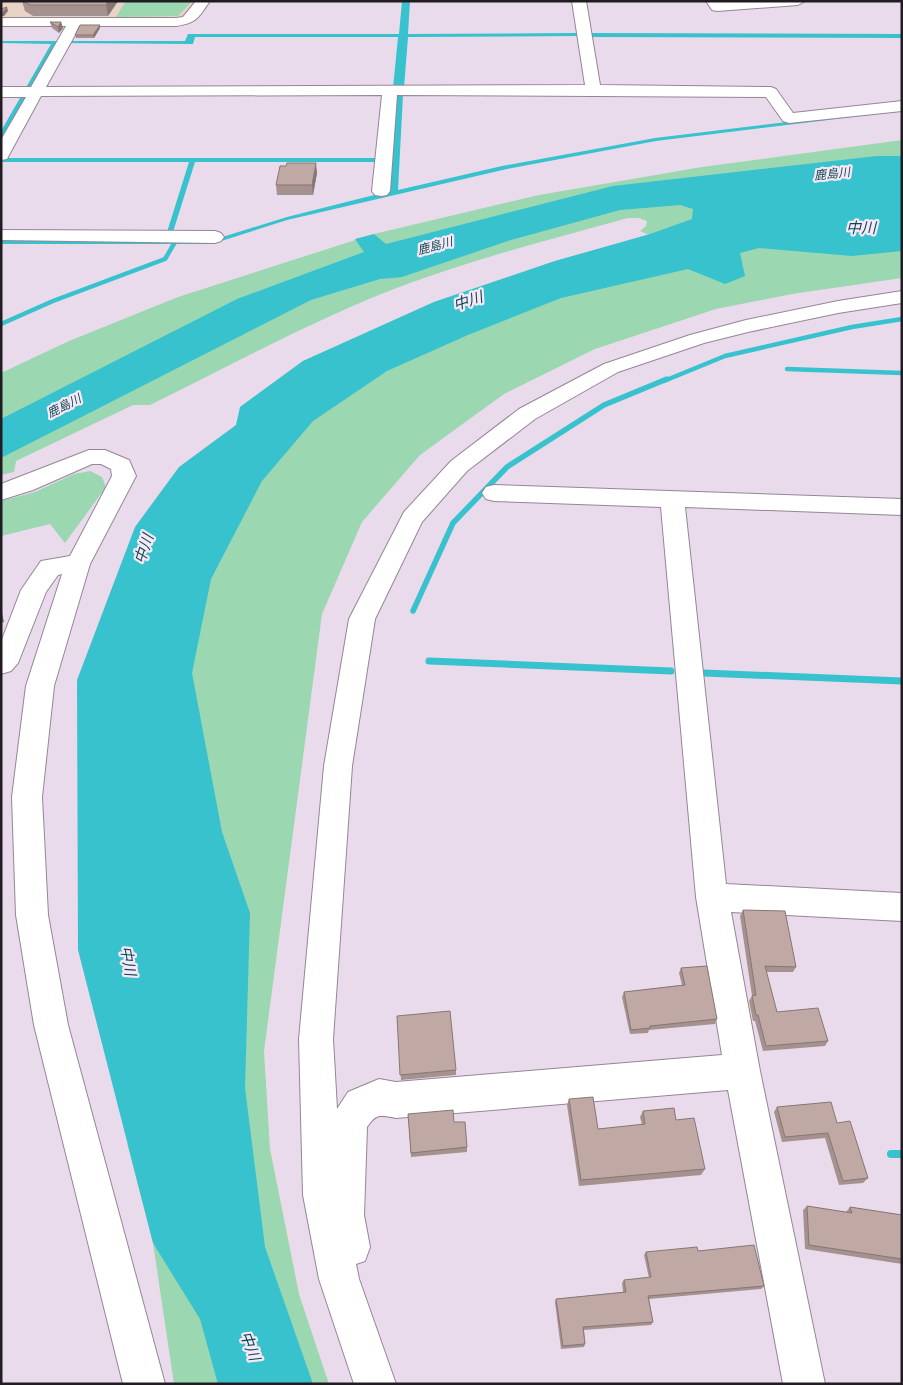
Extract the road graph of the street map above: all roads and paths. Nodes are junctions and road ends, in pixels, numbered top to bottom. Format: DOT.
graph roads {
  1 [pos="203,1"];
  2 [pos="579,1"];
  3 [pos="713,1"];
  4 [pos="798,1"];
  5 [pos="1,22"];
  6 [pos="75,22"];
  7 [pos="390,90"];
  8 [pos="593,90"];
  9 [pos="1,92"];
  10 [pos="36,92"];
  11 [pos="902,106"];
  12 [pos="1,155"];
  13 [pos="381,191"];
  14 [pos="1,235"];
  15 [pos="215,237"];
  16 [pos="902,297"];
  17 [pos="1,492"];
  18 [pos="494,493"];
  19 [pos="672,499"];
  20 [pos="902,507"];
  21 [pos="78,564"];
  22 [pos="1,664"];
  23 [pos="712,897"];
  24 [pos="902,907"];
  25 [pos="742,1071"];
  26 [pos="358,1332"];
  27 [pos="144,1384"];
  28 [pos="375,1384"];
  29 [pos="804,1384"];
  1 -- 6 [label="street"];
  2 -- 8 [label="street"];
  3 -- 4 [label="street"];
  5 -- 6 [label="street"];
  6 -- 10 [label="street"];
  7 -- 8 [label="street"];
  7 -- 10 [label="street"];
  7 -- 13 [label="street"];
  8 -- 11 [label="street"];
  9 -- 10 [label="street"];
  10 -- 12 [label="street"];
  14 -- 15 [label="street"];
  16 -- 26 [label="street"];
  17 -- 21 [label="street"];
  18 -- 19 [label="street"];
  19 -- 20 [label="street"];
  19 -- 23 [label="street"];
  21 -- 22 [label="street"];
  21 -- 27 [label="street"];
  23 -- 24 [label="street"];
  23 -- 25 [label="street"];
  25 -- 26 [label="street"];
  25 -- 29 [label="street"];
  26 -- 28 [label="street"];
}
